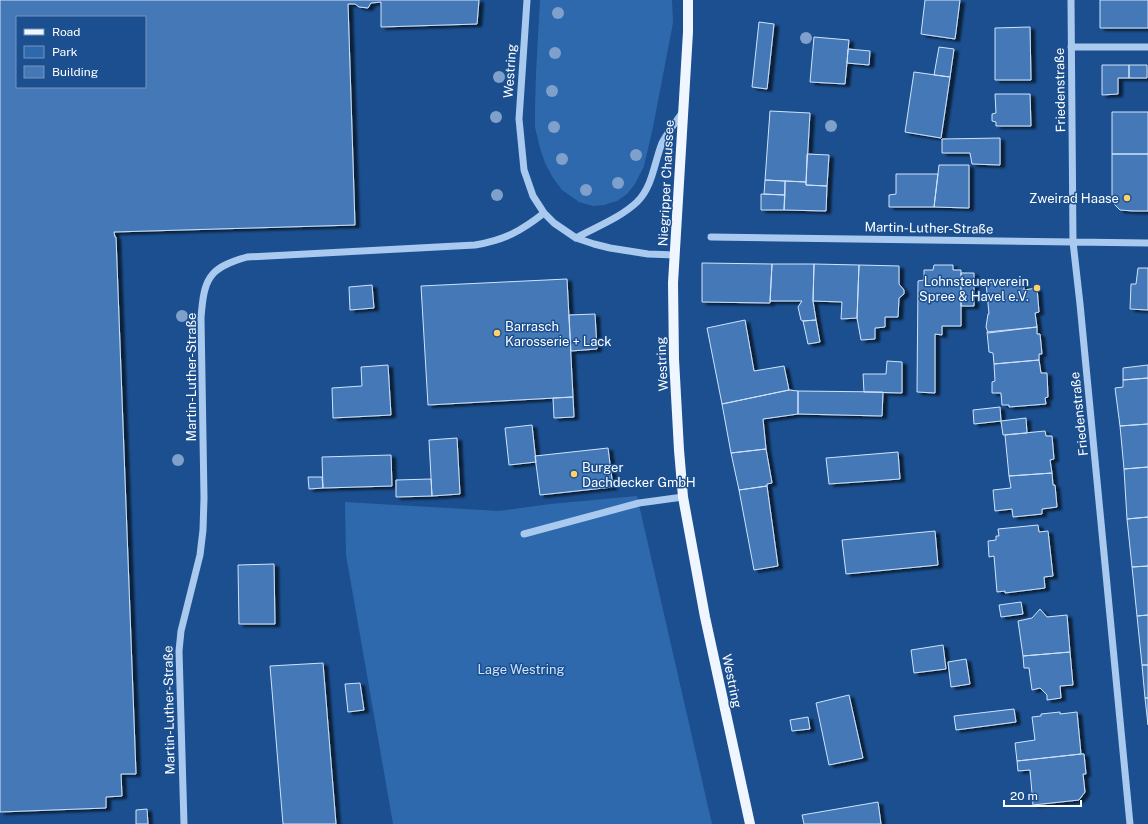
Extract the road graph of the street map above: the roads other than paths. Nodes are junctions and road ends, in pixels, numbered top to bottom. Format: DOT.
graph roads {
  1 [pos="527,0"];
  2 [pos="688,0"];
  3 [pos="1071,0"];
  4 [pos="1071,47"];
  5 [pos="1148,47"];
  6 [pos="683,112"];
  7 [pos="544,213"];
  8 [pos="711,237"];
  9 [pos="576,238"];
  10 [pos="1073,242"];
  11 [pos="1148,243"];
  12 [pos="674,255"];
  13 [pos="683,497"];
  14 [pos="524,534"];
  15 [pos="184,824"];
  16 [pos="750,824"];
  17 [pos="1130,824"];
  1 -- 7 [label="street, Westring"];
  2 -- 6 [label="main road, Niegripper Chaussee"];
  3 -- 4 [label="street, Friedenstraße"];
  4 -- 5 [label="street"];
  4 -- 10 [label="street, Friedenstraße"];
  6 -- 9 [label="street, Niegripper Chaussee"];
  6 -- 12 [label="main road, Niegripper Chaussee"];
  7 -- 9 [label="street, Westring"];
  7 -- 15 [label="street, Martin-Luther-Straße"];
  8 -- 10 [label="street, Martin-Luther-Straße"];
  9 -- 12 [label="street, Westring"];
  10 -- 11 [label="street, Martin-Luther-Straße"];
  10 -- 17 [label="street, Friedenstraße"];
  12 -- 13 [label="main road, Westring"];
  13 -- 14 [label="street"];
  13 -- 16 [label="main road, Westring"];
}
